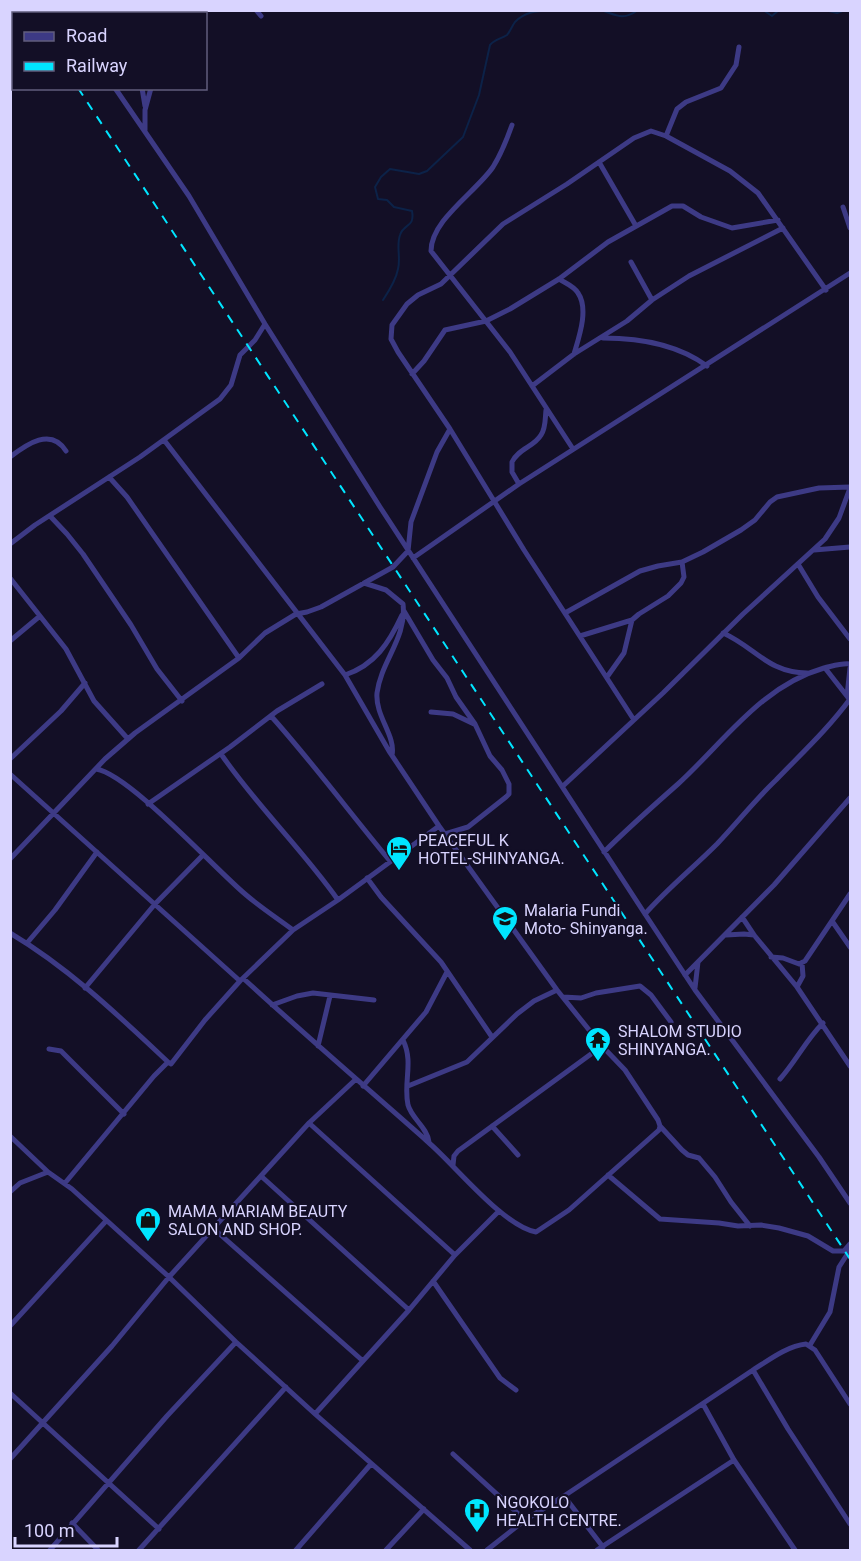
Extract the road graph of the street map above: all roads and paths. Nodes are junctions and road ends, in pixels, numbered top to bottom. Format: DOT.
graph roads {
  1 [pos="739,47"];
  2 [pos="116,90"];
  3 [pos="142,90"];
  4 [pos="150,90"];
  5 [pos="145,110"];
  6 [pos="512,125"];
  7 [pos="145,131"];
  8 [pos="666,136"];
  9 [pos="599,162"];
  10 [pos="843,207"];
  11 [pos="778,220"];
  12 [pos="636,226"];
  13 [pos="783,228"];
  14 [pos="850,228"];
  15 [pos="631,262"];
  16 [pos="850,273"];
  17 [pos="449,275"];
  18 [pos="559,279"];
  19 [pos="826,290"];
  20 [pos="652,300"];
  21 [pos="486,321"];
  22 [pos="264,324"];
  23 [pos="602,338"];
  24 [pos="574,354"];
  25 [pos="707,366"];
  26 [pos="412,374"];
  27 [pos="532,386"];
  28 [pos="546,410"];
  29 [pos="450,429"];
  30 [pos="164,440"];
  31 [pos="573,449"];
  32 [pos="66,451"];
  33 [pos="10,457"];
  34 [pos="109,477"];
  35 [pos="519,483"];
  36 [pos="850,487"];
  37 [pos="493,501"];
  38 [pos="50,516"];
  39 [pos="10,544"];
  40 [pos="850,547"];
  41 [pos="814,550"];
  42 [pos="408,551"];
  43 [pos="413,558"];
  44 [pos="682,562"];
  45 [pos="798,564"];
  46 [pos="10,578"];
  47 [pos="364,583"];
  48 [pos="404,611"];
  49 [pos="565,613"];
  50 [pos="296,614"];
  51 [pos="40,616"];
  52 [pos="632,620"];
  53 [pos="723,633"];
  54 [pos="580,636"];
  55 [pos="850,639"];
  56 [pos="10,641"];
  57 [pos="239,658"];
  58 [pos="850,666"];
  59 [pos="825,668"];
  60 [pos="809,673"];
  61 [pos="345,675"];
  62 [pos="607,677"];
  63 [pos="85,683"];
  64 [pos="322,684"];
  65 [pos="849,699"];
  66 [pos="182,701"];
  67 [pos="431,712"];
  68 [pos="271,716"];
  69 [pos="634,720"];
  70 [pos="475,724"];
  71 [pos="128,739"];
  72 [pos="221,754"];
  73 [pos="392,755"];
  74 [pos="10,759"];
  75 [pos="96,769"];
  76 [pos="10,774"];
  77 [pos="563,786"];
  78 [pos="850,798"];
  79 [pos="148,804"];
  80 [pos="54,813"];
  81 [pos="439,826"];
  82 [pos="445,834"];
  83 [pos="97,852"];
  84 [pos="604,852"];
  85 [pos="203,855"];
  86 [pos="10,859"];
  87 [pos="390,861"];
  88 [pos="367,878"];
  89 [pos="850,894"];
  90 [pos="338,900"];
  91 [pos="155,904"];
  92 [pos="645,914"];
  93 [pos="742,917"];
  94 [pos="832,921"];
  95 [pos="293,930"];
  96 [pos="10,933"];
  97 [pos="724,935"];
  98 [pos="754,935"];
  99 [pos="27,943"];
  100 [pos="850,947"];
  101 [pos="771,957"];
  102 [pos="698,960"];
  103 [pos="802,963"];
  104 [pos="447,972"];
  105 [pos="685,975"];
  106 [pos="242,980"];
  107 [pos="797,987"];
  108 [pos="86,988"];
  109 [pos="557,990"];
  110 [pos="695,990"];
  111 [pos="330,996"];
  112 [pos="563,997"];
  113 [pos="374,1000"];
  114 [pos="272,1005"];
  115 [pos="670,1022"];
  116 [pos="823,1023"];
  117 [pos="492,1037"];
  118 [pos="403,1040"];
  119 [pos="318,1046"];
  120 [pos="602,1046"];
  121 [pos="49,1049"];
  122 [pos="168,1062"];
  123 [pos="850,1066"];
  124 [pos="780,1079"];
  125 [pos="355,1080"];
  126 [pos="363,1086"];
  127 [pos="408,1086"];
  128 [pos="124,1114"];
  129 [pos="309,1123"];
  130 [pos="492,1126"];
  131 [pos="660,1126"];
  132 [pos="10,1136"];
  133 [pos="429,1143"];
  134 [pos="518,1155"];
  135 [pos="453,1165"];
  136 [pos="48,1172"];
  137 [pos="608,1175"];
  138 [pos="261,1176"];
  139 [pos="65,1183"];
  140 [pos="10,1192"];
  141 [pos="850,1203"];
  142 [pos="500,1211"];
  143 [pos="106,1221"];
  144 [pos="750,1226"];
  145 [pos="214,1229"];
  146 [pos="850,1244"];
  147 [pos="850,1250"];
  148 [pos="455,1255"];
  149 [pos="169,1277"];
  150 [pos="433,1281"];
  151 [pos="409,1310"];
  152 [pos="10,1326"];
  153 [pos="236,1342"];
  154 [pos="810,1346"];
  155 [pos="363,1361"];
  156 [pos="753,1370"];
  157 [pos="286,1387"];
  158 [pos="516,1390"];
  159 [pos="10,1393"];
  160 [pos="703,1404"];
  161 [pos="850,1404"];
  162 [pos="315,1414"];
  163 [pos="43,1423"];
  164 [pos="453,1454"];
  165 [pos="10,1459"];
  166 [pos="734,1460"];
  167 [pos="371,1464"];
  168 [pos="109,1482"];
  169 [pos="564,1496"];
  170 [pos="424,1509"];
  171 [pos="525,1520"];
  172 [pos="72,1523"];
  173 [pos="850,1524"];
  174 [pos="159,1528"];
  175 [pos="600,1549"];
  176 [pos="50,1551"];
  177 [pos="98,1551"];
  178 [pos="139,1551"];
  179 [pos="296,1551"];
  180 [pos="386,1551"];
  181 [pos="470,1551"];
  182 [pos="487,1551"];
  183 [pos="795,1551"];
  1 -- 8 [label="street"];
  2 -- 7 [label="street"];
  3 -- 5 [label="street"];
  4 -- 5 [label="street"];
  5 -- 7 [label="street"];
  6 -- 17 [label="street"];
  7 -- 22 [label="street"];
  8 -- 9 [label="street"];
  8 -- 11 [label="street"];
  9 -- 12 [label="street"];
  9 -- 17 [label="street"];
  10 -- 14 [label="street"];
  11 -- 12 [label="street"];
  11 -- 13 [label="street"];
  12 -- 18 [label="street"];
  13 -- 19 [label="street"];
  13 -- 20 [label="street"];
  15 -- 20 [label="street"];
  16 -- 19 [label="street"];
  17 -- 21 [label="street"];
  17 -- 26 [label="street"];
  18 -- 21 [label="street"];
  18 -- 24 [label="street"];
  19 -- 25 [label="street"];
  20 -- 23 [label="street"];
  21 -- 26 [label="street"];
  21 -- 27 [label="street"];
  22 -- 30 [label="street"];
  22 -- 42 [label="street"];
  23 -- 24 [label="street"];
  23 -- 25 [label="street"];
  24 -- 27 [label="street"];
  25 -- 31 [label="street"];
  26 -- 29 [label="street"];
  27 -- 28 [label="street"];
  28 -- 31 [label="street"];
  28 -- 35 [label="street"];
  29 -- 37 [label="street"];
  29 -- 42 [label="street"];
  30 -- 34 [label="street"];
  30 -- 50 [label="street"];
  31 -- 35 [label="street"];
  32 -- 33 [label="street"];
  34 -- 38 [label="street"];
  34 -- 57 [label="street"];
  35 -- 37 [label="street"];
  36 -- 41 [label="street"];
  36 -- 44 [label="street"];
  37 -- 43 [label="street"];
  37 -- 49 [label="street"];
  38 -- 39 [label="street"];
  38 -- 66 [label="street"];
  40 -- 41 [label="street"];
  41 -- 45 [label="street"];
  42 -- 43 [label="street"];
  42 -- 47 [label="street"];
  43 -- 77 [label="street"];
  44 -- 49 [label="street"];
  44 -- 52 [label="street"];
  45 -- 53 [label="street"];
  45 -- 55 [label="street"];
  46 -- 51 [label="street"];
  47 -- 48 [label="street"];
  47 -- 50 [label="street"];
  48 -- 61 [label="street"];
  48 -- 70 [label="street"];
  48 -- 73 [label="street"];
  49 -- 54 [label="street"];
  50 -- 57 [label="street"];
  50 -- 61 [label="street"];
  51 -- 56 [label="street"];
  51 -- 63 [label="street"];
  52 -- 54 [label="street"];
  52 -- 62 [label="street"];
  53 -- 60 [label="street"];
  53 -- 69 [label="street"];
  54 -- 62 [label="street"];
  57 -- 66 [label="street"];
  58 -- 59 [label="street"];
  58 -- 65 [label="street"];
  59 -- 60 [label="street"];
  59 -- 65 [label="street"];
  60 -- 84 [label="street"];
  61 -- 73 [label="street"];
  62 -- 69 [label="street"];
  63 -- 71 [label="street"];
  63 -- 74 [label="street"];
  64 -- 68 [label="street"];
  65 -- 92 [label="street"];
  66 -- 71 [label="street"];
  67 -- 70 [label="street"];
  68 -- 72 [label="street"];
  68 -- 87 [label="street"];
  69 -- 77 [label="street"];
  70 -- 82 [label="street"];
  71 -- 75 [label="street"];
  72 -- 79 [label="street"];
  72 -- 90 [label="street"];
  73 -- 81 [label="street"];
  75 -- 79 [label="street"];
  75 -- 80 [label="street"];
  76 -- 80 [label="street"];
  77 -- 84 [label="street"];
  78 -- 93 [label="street"];
  79 -- 85 [label="street"];
  80 -- 83 [label="street"];
  80 -- 86 [label="street"];
  81 -- 82 [label="street"];
  81 -- 87 [label="street"];
  82 -- 109 [label="street"];
  83 -- 91 [label="street"];
  83 -- 99 [label="street"];
  84 -- 92 [label="street"];
  85 -- 91 [label="street"];
  85 -- 95 [label="street"];
  87 -- 88 [label="street"];
  88 -- 90 [label="street"];
  88 -- 104 [label="street"];
  89 -- 94 [label="street"];
  90 -- 95 [label="street"];
  91 -- 106 [label="street"];
  91 -- 108 [label="street"];
  92 -- 105 [label="street"];
  93 -- 97 [label="street"];
  93 -- 98 [label="street"];
  94 -- 100 [label="street"];
  94 -- 103 [label="street"];
  95 -- 106 [label="street"];
  96 -- 99 [label="street"];
  97 -- 98 [label="street"];
  97 -- 102 [label="street"];
  98 -- 101 [label="street"];
  99 -- 108 [label="street"];
  101 -- 103 [label="street"];
  101 -- 107 [label="street"];
  102 -- 105 [label="street"];
  102 -- 110 [label="street"];
  103 -- 107 [label="street"];
  104 -- 117 [label="street"];
  104 -- 118 [label="street"];
  105 -- 110 [label="street"];
  106 -- 114 [label="street"];
  106 -- 122 [label="street"];
  107 -- 116 [label="street"];
  108 -- 122 [label="street"];
  109 -- 112 [label="street"];
  109 -- 117 [label="street"];
  110 -- 141 [label="street"];
  111 -- 113 [label="street"];
  111 -- 114 [label="street"];
  111 -- 119 [label="street"];
  112 -- 115 [label="street"];
  112 -- 120 [label="street"];
  114 -- 119 [label="street"];
  116 -- 123 [label="street"];
  116 -- 124 [label="street"];
  117 -- 127 [label="street"];
  118 -- 126 [label="street"];
  118 -- 127 [label="street"];
  119 -- 125 [label="street"];
  120 -- 130 [label="street"];
  120 -- 131 [label="street"];
  121 -- 128 [label="street"];
  122 -- 128 [label="street"];
  125 -- 126 [label="street"];
  125 -- 129 [label="street"];
  126 -- 133 [label="street"];
  127 -- 133 [label="street"];
  128 -- 139 [label="street"];
  129 -- 138 [label="street"];
  129 -- 148 [label="street"];
  130 -- 134 [label="street"];
  130 -- 135 [label="street"];
  131 -- 137 [label="street"];
  131 -- 144 [label="street"];
  132 -- 136 [label="street"];
  133 -- 135 [label="street"];
  135 -- 142 [label="street"];
  136 -- 139 [label="street"];
  136 -- 140 [label="street"];
  137 -- 142 [label="street"];
  137 -- 144 [label="street"];
  138 -- 145 [label="street"];
  138 -- 151 [label="street"];
  139 -- 143 [label="street"];
  142 -- 148 [label="street"];
  143 -- 149 [label="street"];
  143 -- 152 [label="street"];
  144 -- 146 [label="street"];
  145 -- 149 [label="street"];
  145 -- 155 [label="street"];
  147 -- 154 [label="street"];
  148 -- 150 [label="street"];
  149 -- 153 [label="street"];
  149 -- 163 [label="street"];
  150 -- 151 [label="street"];
  150 -- 158 [label="street"];
  151 -- 155 [label="street"];
  153 -- 157 [label="street"];
  153 -- 168 [label="street"];
  154 -- 156 [label="street"];
  154 -- 161 [label="street"];
  155 -- 162 [label="street"];
  156 -- 160 [label="street"];
  156 -- 173 [label="street"];
  157 -- 162 [label="street"];
  157 -- 174 [label="street"];
  159 -- 163 [label="street"];
  160 -- 166 [label="street"];
  160 -- 169 [label="street"];
  162 -- 167 [label="street"];
  163 -- 165 [label="street"];
  163 -- 168 [label="street"];
  164 -- 171 [label="street"];
  166 -- 175 [label="street"];
  166 -- 183 [label="street"];
  167 -- 170 [label="street"];
  167 -- 179 [label="street"];
  168 -- 172 [label="street"];
  168 -- 174 [label="street"];
  169 -- 171 [label="street"];
  169 -- 175 [label="street"];
  170 -- 180 [label="street"];
  170 -- 181 [label="street"];
  171 -- 182 [label="street"];
  172 -- 176 [label="street"];
  172 -- 177 [label="street"];
  174 -- 178 [label="street"];
}
